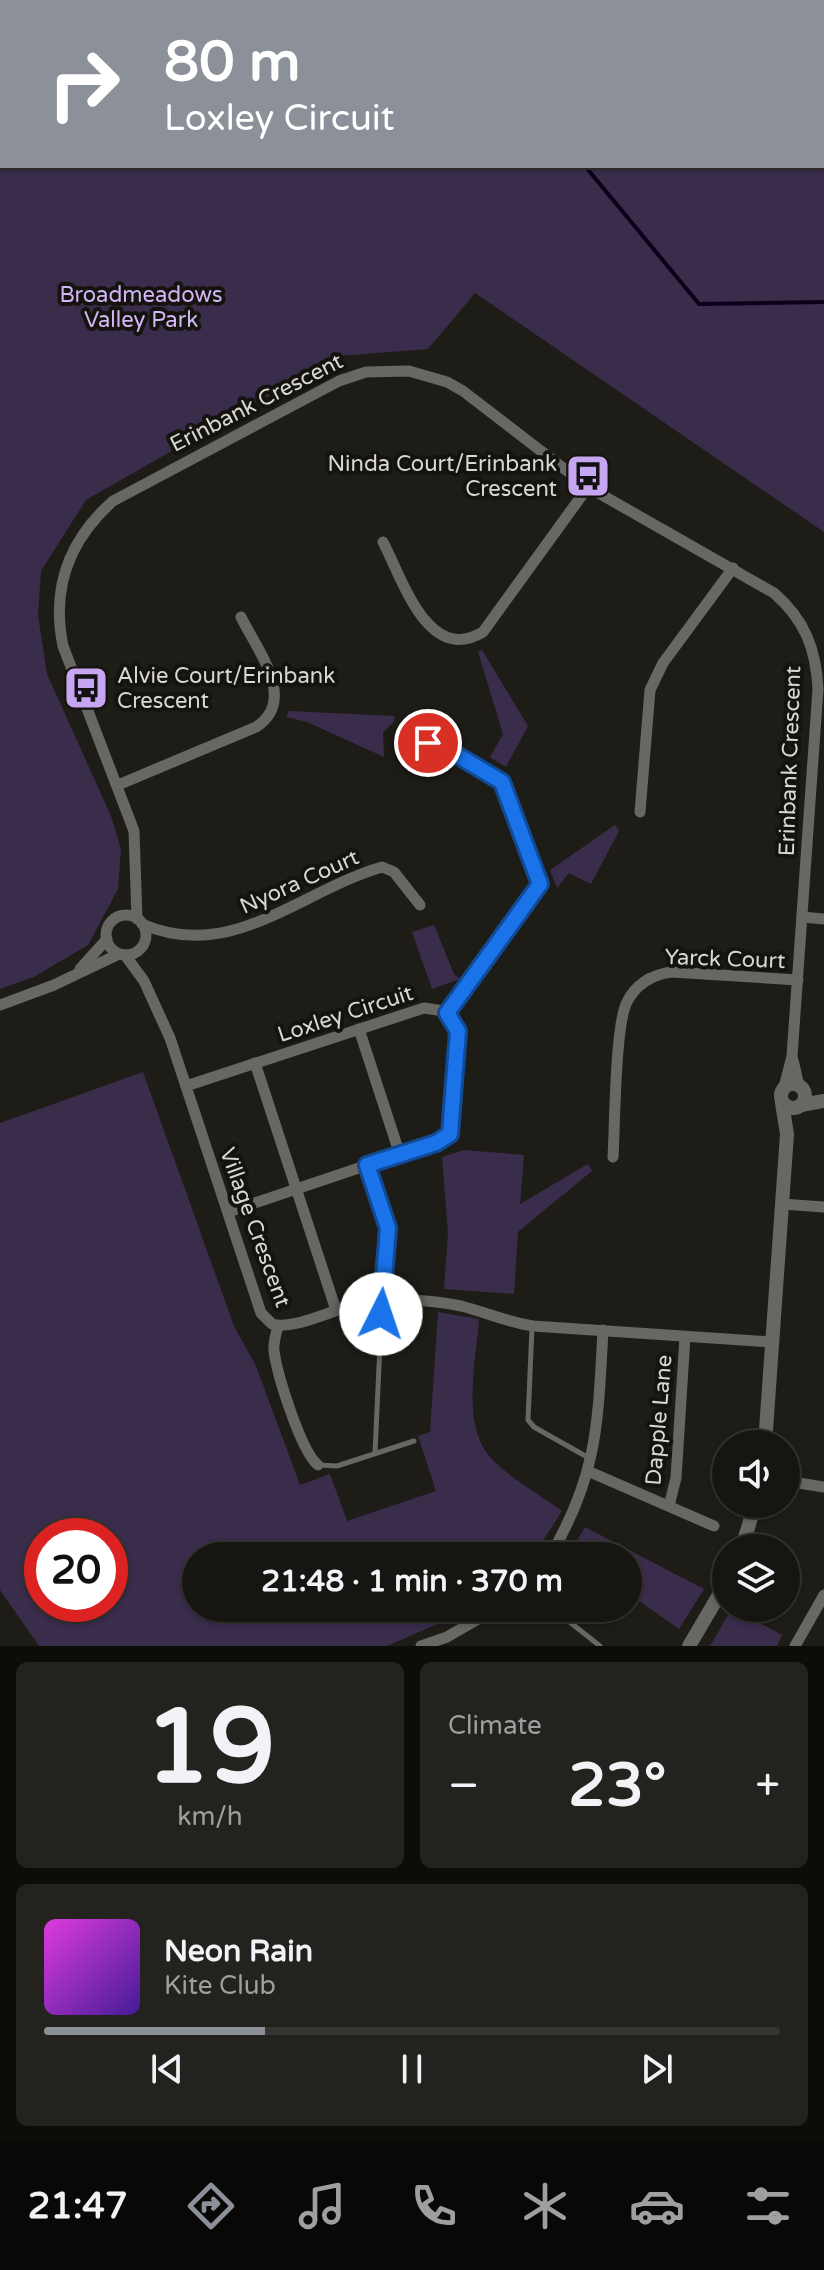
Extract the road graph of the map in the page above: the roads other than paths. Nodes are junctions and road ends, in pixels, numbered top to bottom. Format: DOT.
graph roads {
  1 [pos="588,487"];
  2 [pos="383,542"];
  3 [pos="733,568"];
  4 [pos="241,617"];
  5 [pos="409,741"];
  6 [pos="819,758"];
  7 [pos="118,785"];
  8 [pos="640,812"];
  9 [pos="136,880"];
  10 [pos="420,905"];
  11 [pos="118,917"];
  12 [pos="802,917"];
  13 [pos="824,919"];
  14 [pos="140,921"];
  15 [pos="177,935"];
  16 [pos="107,939"];
  17 [pos="143,946"];
  18 [pos="122,955"];
  19 [pos="74,975"];
  20 [pos="798,980"];
  21 [pos="144,981"];
  22 [pos="0,1005"];
  23 [pos="447,1013"];
  24 [pos="359,1029"];
  25 [pos="255,1063"];
  26 [pos="186,1086"];
  27 [pos="824,1094"];
  28 [pos="795,1096"];
  29 [pos="824,1101"];
  30 [pos="400,1155"];
  31 [pos="613,1157"];
  32 [pos="367,1165"];
  33 [pos="296,1189"];
  34 [pos="782,1204"];
  35 [pos="824,1207"];
  36 [pos="228,1212"];
  37 [pos="382,1300"];
  38 [pos="336,1310"];
  39 [pos="278,1326"];
  40 [pos="533,1326"];
  41 [pos="603,1330"];
  42 [pos="685,1337"];
  43 [pos="772,1342"];
  44 [pos="766,1430"];
  45 [pos="414,1441"];
  46 [pos="375,1453"];
  47 [pos="318,1465"];
  48 [pos="591,1466"];
  49 [pos="800,1483"];
  50 [pos="824,1487"];
  51 [pos="669,1506"];
  52 [pos="714,1526"];
  53 [pos="558,1542"];
  54 [pos="824,1595"];
  55 [pos="712,1607"];
  56 [pos="477,1622"];
  57 [pos="569,1622"];
  58 [pos="589,1638"];
  59 [pos="449,1641"];
  60 [pos="421,1646"];
  61 [pos="581,1646"];
  62 [pos="600,1646"];
  63 [pos="689,1646"];
  64 [pos="795,1646"];
  1 -- 2 [label="street"];
  1 -- 3 [label="street, Erinbank Crescent"];
  1 -- 7 [label="street, Erinbank Crescent"];
  3 -- 6 [label="street, Erinbank Crescent"];
  3 -- 8 [label="street"];
  4 -- 7 [label="street"];
  5 -- 23 [label="street"];
  6 -- 12 [label="street, Erinbank Crescent"];
  7 -- 9 [label="street, Erinbank Crescent"];
  9 -- 11 [label="street, Erinbank Crescent"];
  9 -- 14 [label="street, Erinbank Crescent"];
  10 -- 15 [label="street, Nyora Court"];
  11 -- 14 [label="street"];
  11 -- 16 [label="street"];
  12 -- 13 [label="street"];
  12 -- 20 [label="street, Erinbank Crescent"];
  14 -- 15 [label="street, Nyora Court"];
  14 -- 17 [label="street"];
  15 -- 17 [label="street, Nyora Court"];
  16 -- 18 [label="street"];
  16 -- 19 [label="street"];
  17 -- 18 [label="street"];
  17 -- 21 [label="street, Village Crescent"];
  18 -- 19 [label="street"];
  18 -- 21 [label="street, Village Crescent"];
  19 -- 22 [label="street"];
  20 -- 28 [label="street, Erinbank Crescent"];
  20 -- 31 [label="street, Yarck Court"];
  21 -- 26 [label="street, Village Crescent"];
  23 -- 24 [label="street, Loxley Circuit"];
  23 -- 30 [label="street, Loxley Circuit"];
  24 -- 25 [label="street, Loxley Circuit"];
  24 -- 30 [label="street"];
  25 -- 26 [label="street, Loxley Circuit"];
  25 -- 33 [label="street"];
  26 -- 36 [label="street, Village Crescent"];
  27 -- 28 [label="street"];
  28 -- 29 [label="street"];
  28 -- 34 [label="street, Erinbank Crescent"];
  30 -- 32 [label="street, Loxley Circuit"];
  32 -- 33 [label="street, Loxley Circuit"];
  32 -- 37 [label="street"];
  33 -- 36 [label="street, Loxley Circuit"];
  33 -- 38 [label="street"];
  34 -- 35 [label="street"];
  34 -- 43 [label="street, Erinbank Crescent"];
  36 -- 39 [label="street, Village Crescent"];
  37 -- 38 [label="street, Village Crescent"];
  37 -- 40 [label="street, Village Crescent"];
  37 -- 46 [label="lane"];
  38 -- 39 [label="street, Village Crescent"];
  39 -- 47 [label="street"];
  40 -- 41 [label="street, Village Crescent"];
  40 -- 48 [label="lane"];
  41 -- 42 [label="street, Village Crescent"];
  41 -- 48 [label="street"];
  42 -- 43 [label="street, Village Crescent"];
  42 -- 51 [label="street, Dapple Lane"];
  43 -- 44 [label="street, Erinbank Crescent"];
  45 -- 46 [label="lane"];
  46 -- 47 [label="lane"];
  48 -- 51 [label="street, Dapple Lane"];
  48 -- 53 [label="street"];
  49 -- 50 [label="street"];
  51 -- 52 [label="street, Dapple Lane"];
  54 -- 64 [label="street"];
  55 -- 63 [label="street"];
  56 -- 59 [label="street"];
  57 -- 58 [label="lane"];
  58 -- 61 [label="lane"];
  58 -- 62 [label="lane"];
  59 -- 60 [label="street"];
}
